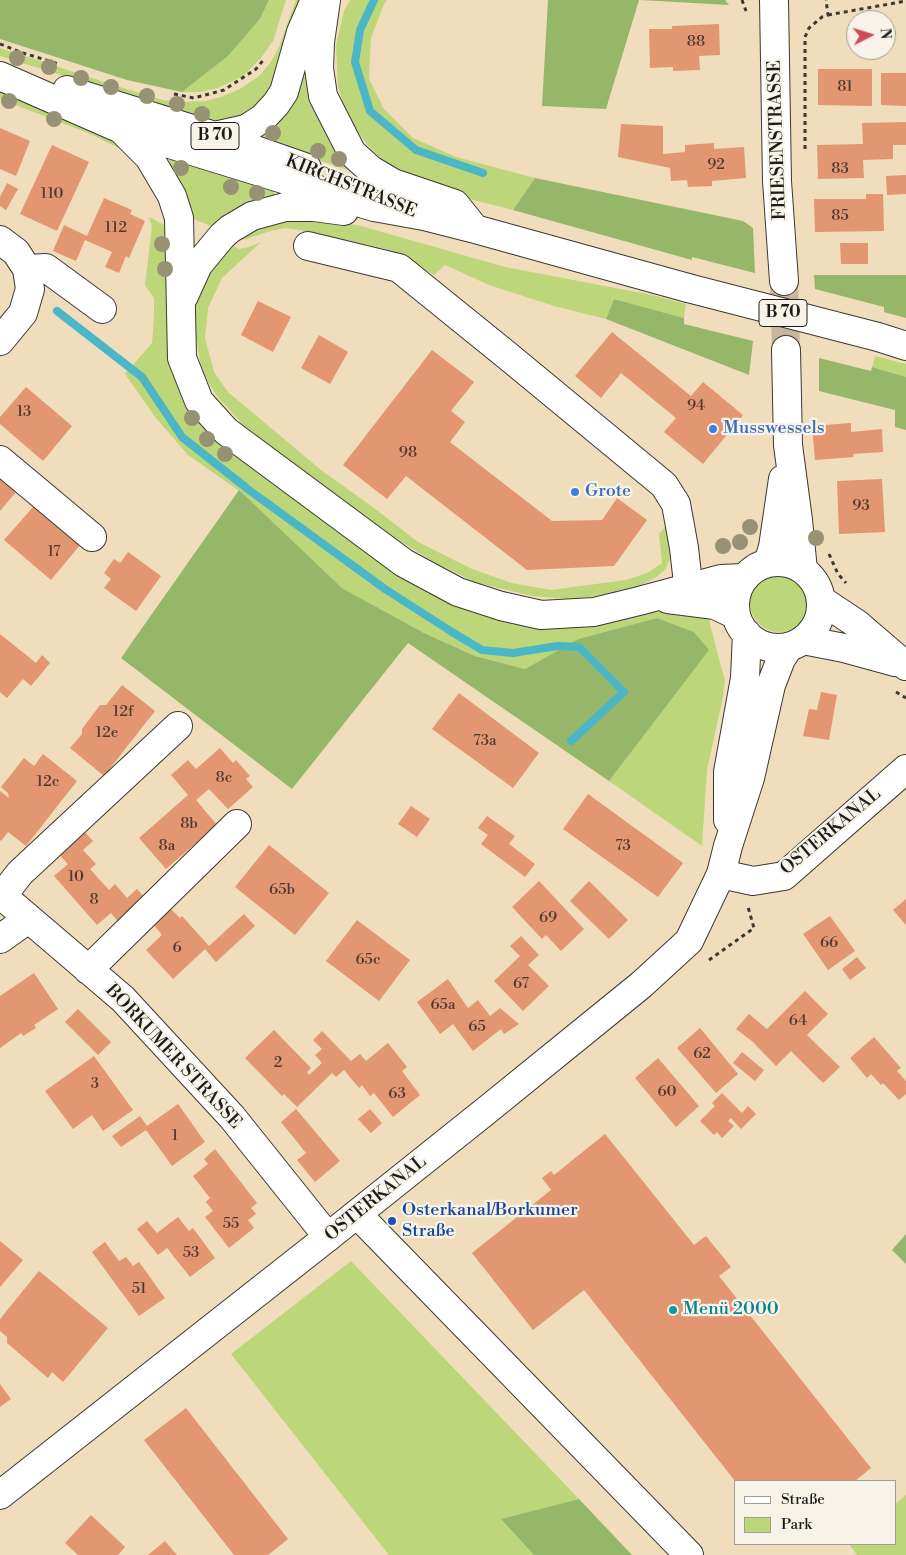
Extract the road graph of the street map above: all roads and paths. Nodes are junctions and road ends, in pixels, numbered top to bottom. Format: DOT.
graph roads {
  1 [pos="314,0"];
  2 [pos="326,0"];
  3 [pos="774,0"];
  4 [pos="826,0"];
  5 [pos="906,1"];
  6 [pos="828,15"];
  7 [pos="0,44"];
  8 [pos="268,54"];
  9 [pos="67,66"];
  10 [pos="0,75"];
  11 [pos="166,92"];
  12 [pos="121,129"];
  13 [pos="215,136"];
  14 [pos="805,157"];
  15 [pos="374,207"];
  16 [pos="424,216"];
  17 [pos="475,228"];
  18 [pos="0,240"];
  19 [pos="308,246"];
  20 [pos="27,269"];
  21 [pos="784,281"];
  22 [pos="181,305"];
  23 [pos="102,309"];
  24 [pos="0,341"];
  25 [pos="906,346"];
  26 [pos="786,350"];
  27 [pos="788,445"];
  28 [pos="0,460"];
  29 [pos="92,537"];
  30 [pos="826,547"];
  31 [pos="768,563"];
  32 [pos="803,570"];
  33 [pos="744,578"];
  34 [pos="849,587"];
  35 [pos="689,595"];
  36 [pos="821,600"];
  37 [pos="742,625"];
  38 [pos="796,643"];
  39 [pos="904,665"];
  40 [pos="178,726"];
  41 [pos="906,769"];
  42 [pos="237,824"];
  43 [pos="728,846"];
  44 [pos="721,874"];
  45 [pos="1,895"];
  46 [pos="28,919"];
  47 [pos="0,939"];
  48 [pos="88,970"];
  49 [pos="357,1214"];
  50 [pos="328,1237"];
  51 [pos="0,1495"];
  52 [pos="689,1555"];
  1 -- 13 [label="main road"];
  2 -- 17 [label="main road"];
  3 -- 21 [label="main road, FRIESENSTRASSE"];
  4 -- 6 [label="path"];
  5 -- 6 [label="path"];
  6 -- 14 [label="path"];
  7 -- 9 [label="path"];
  8 -- 11 [label="path"];
  10 -- 12 [label="main road, KIRCHSTRASSE / B 70"];
  10 -- 13 [label="main road, KIRCHSTRASSE / B 70"];
  12 -- 15 [label="main road, KIRCHSTRASSE / B 70"];
  12 -- 22 [label="main road"];
  13 -- 16 [label="main road, KIRCHSTRASSE / B 70"];
  15 -- 16 [label="main road, KIRCHSTRASSE / B 70"];
  15 -- 22 [label="main road"];
  16 -- 17 [label="main road, B 70"];
  17 -- 25 [label="main road, B 70, bridge"];
  18 -- 20 [label="main road"];
  19 -- 35 [label="main road"];
  20 -- 23 [label="main road"];
  20 -- 24 [label="main road"];
  22 -- 35 [label="main road"];
  26 -- 27 [label="main road"];
  27 -- 31 [label="main road"];
  27 -- 32 [label="main road"];
  28 -- 29 [label="main road"];
  30 -- 34 [label="path"];
  31 -- 32 [label="main road"];
  31 -- 33 [label="main road"];
  32 -- 36 [label="main road"];
  33 -- 35 [label="main road"];
  33 -- 37 [label="main road"];
  35 -- 37 [label="main road"];
  36 -- 38 [label="main road"];
  36 -- 39 [label="main road"];
  37 -- 38 [label="main road"];
  37 -- 43 [label="main road, OSTERKANAL"];
  38 -- 39 [label="main road"];
  38 -- 43 [label="main road, OSTERKANAL"];
  40 -- 45 [label="main road"];
  41 -- 44 [label="main road, OSTERKANAL"];
  42 -- 48 [label="main road"];
  43 -- 44 [label="main road, OSTERKANAL"];
  44 -- 49 [label="main road, OSTERKANAL"];
  45 -- 46 [label="main road, BORKUMER STRASSE"];
  46 -- 47 [label="main road"];
  46 -- 48 [label="main road, BORKUMER STRASSE"];
  48 -- 50 [label="main road, BORKUMER STRASSE"];
  49 -- 50 [label="main road, OSTERKANAL"];
  49 -- 52 [label="main road"];
  50 -- 51 [label="main road, OSTERKANAL"];
}
